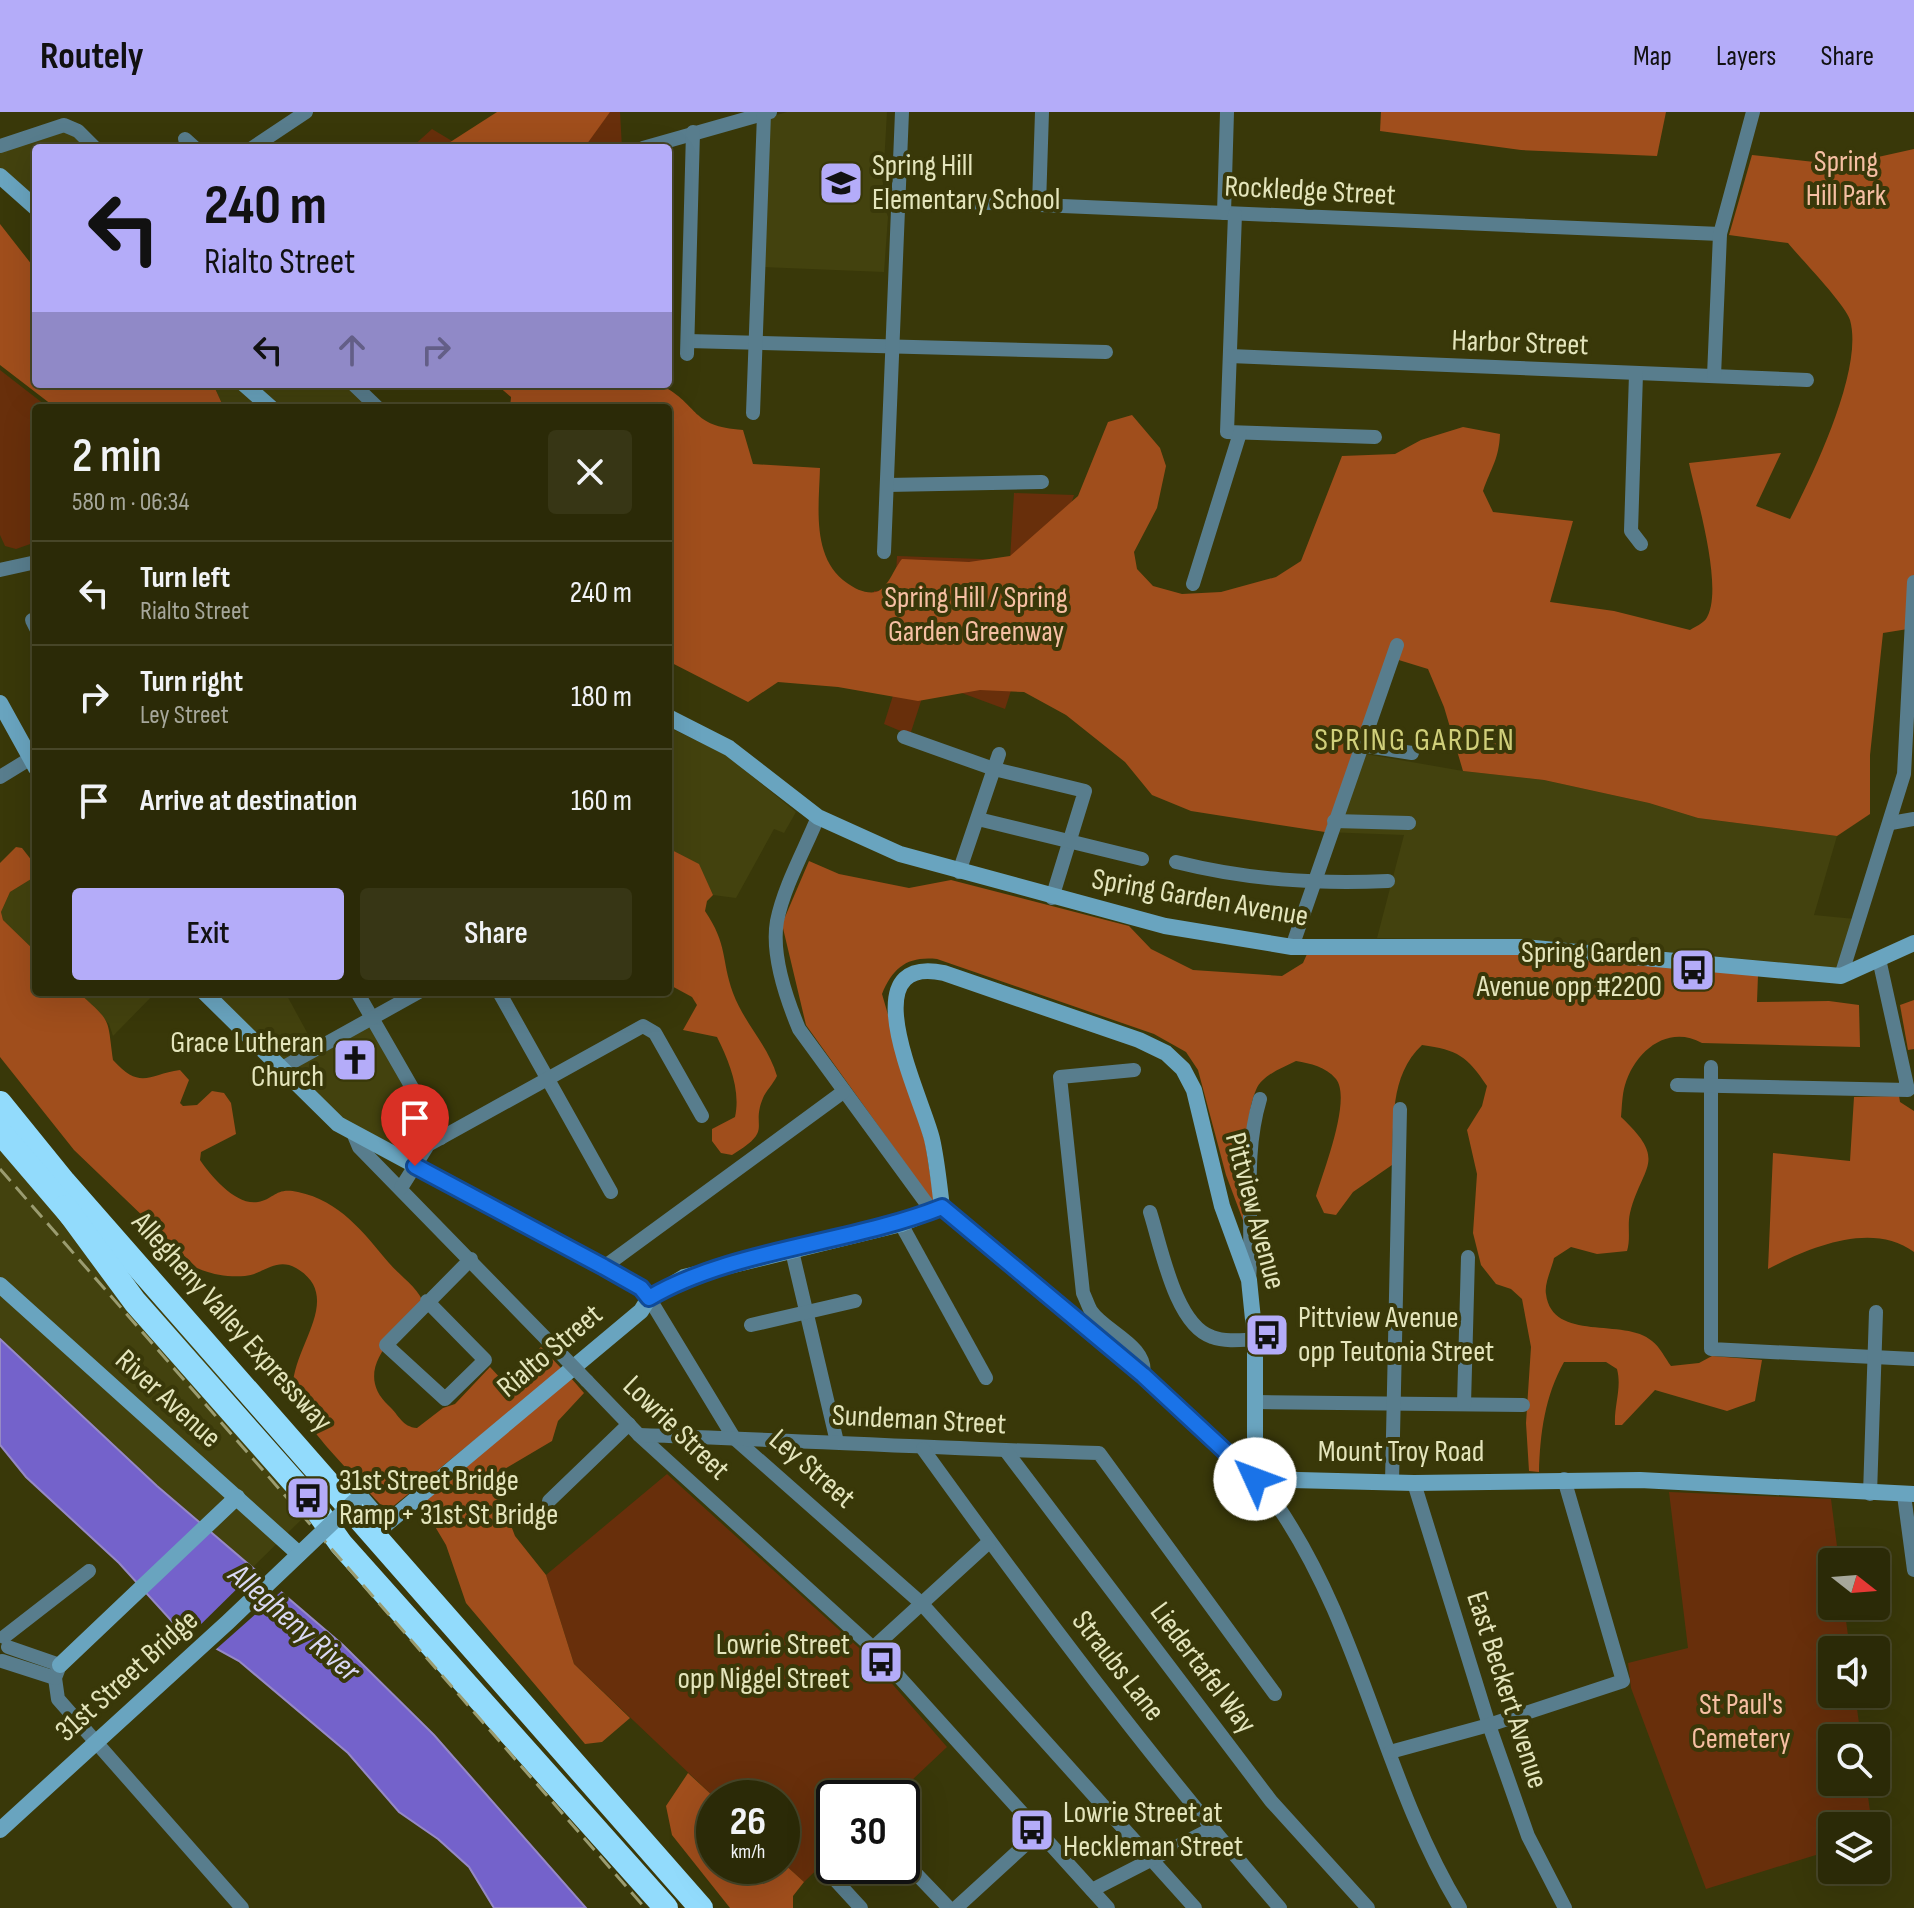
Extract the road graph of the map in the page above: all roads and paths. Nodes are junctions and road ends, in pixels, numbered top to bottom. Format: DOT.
graph roads {
  1 [pos="306,112"];
  2 [pos="902,112"];
  3 [pos="1042,112"];
  4 [pos="1227,112"];
  5 [pos="1753,112"];
  6 [pos="767,113"];
  7 [pos="57,119"];
  8 [pos="693,132"];
  9 [pos="91,144"];
  10 [pos="258,144"];
  11 [pos="656,144"];
  12 [pos="0,146"];
  13 [pos="0,176"];
  14 [pos="897,199"];
  15 [pos="32,204"];
  16 [pos="1039,205"];
  17 [pos="1230,214"];
  18 [pos="1720,234"];
  19 [pos="753,342"];
  20 [pos="891,345"];
  21 [pos="1106,352"];
  22 [pos="1230,356"];
  23 [pos="1636,374"];
  24 [pos="1714,376"];
  25 [pos="1807,380"];
  26 [pos="248,388"];
  27 [pos="357,388"];
  28 [pos="266,404"];
  29 [pos="374,404"];
  30 [pos="753,413"];
  31 [pos="1234,433"];
  32 [pos="1375,437"];
  33 [pos="1042,482"];
  34 [pos="887,485"];
  35 [pos="1641,544"];
  36 [pos="884,552"];
  37 [pos="32,563"];
  38 [pos="0,570"];
  39 [pos="1914,582"];
  40 [pos="1193,584"];
  41 [pos="1397,645"];
  42 [pos="0,703"];
  43 [pos="672,719"];
  44 [pos="904,737"];
  45 [pos="1361,745"];
  46 [pos="1412,753"];
  47 [pos="999,754"];
  48 [pos="32,756"];
  49 [pos="32,759"];
  50 [pos="994,769"];
  51 [pos="0,777"];
  52 [pos="818,817"];
  53 [pos="978,819"];
  54 [pos="1914,819"];
  55 [pos="1334,821"];
  56 [pos="1409,823"];
  57 [pos="1891,823"];
  58 [pos="1070,840"];
  59 [pos="1142,859"];
  60 [pos="1176,862"];
  61 [pos="959,872"];
  62 [pos="1388,881"];
  63 [pos="1312,884"];
  64 [pos="1052,898"];
  65 [pos="1914,943"];
  66 [pos="1292,947"];
  67 [pos="1879,959"];
  68 [pos="1841,976"];
  69 [pos="208,996"];
  70 [pos="359,996"];
  71 [pos="412,996"];
  72 [pos="501,996"];
  73 [pos="372,1018"];
  74 [pos="1711,1067"];
  75 [pos="282,1068"];
  76 [pos="1134,1070"];
  77 [pos="548,1079"];
  78 [pos="1677,1085"];
  79 [pos="1712,1085"];
  80 [pos="843,1092"];
  81 [pos="1260,1099"];
  82 [pos="0,1103"];
  83 [pos="1400,1109"];
  84 [pos="702,1116"];
  85 [pos="0,1132"];
  86 [pos="354,1135"];
  87 [pos="441,1138"];
  88 [pos="415,1166"];
  89 [pos="64,1182"];
  90 [pos="401,1188"];
  91 [pos="611,1192"];
  92 [pos="65,1207"];
  93 [pos="937,1209"];
  94 [pos="1150,1212"];
  95 [pos="901,1224"];
  96 [pos="792,1251"];
  97 [pos="1468,1257"];
  98 [pos="471,1259"];
  99 [pos="604,1267"];
  100 [pos="1249,1280"];
  101 [pos="0,1285"];
  102 [pos="649,1298"];
  103 [pos="427,1301"];
  104 [pos="855,1301"];
  105 [pos="805,1312"];
  106 [pos="1876,1312"];
  107 [pos="751,1325"];
  108 [pos="1255,1339"];
  109 [pos="1875,1356"];
  110 [pos="1914,1359"];
  111 [pos="1143,1375"];
  112 [pos="986,1378"];
  113 [pos="1394,1401"];
  114 [pos="1255,1402"];
  115 [pos="1464,1404"];
  116 [pos="1523,1405"];
  117 [pos="634,1429"];
  118 [pos="734,1438"];
  119 [pos="837,1442"];
  120 [pos="923,1449"];
  121 [pos="1006,1451"];
  122 [pos="1255,1479"];
  123 [pos="1564,1479"];
  124 [pos="1392,1482"];
  125 [pos="1414,1483"];
  126 [pos="1870,1494"];
  127 [pos="1909,1495"];
  128 [pos="237,1497"];
  129 [pos="358,1498"];
  130 [pos="549,1501"];
  131 [pos="328,1525"];
  132 [pos="385,1525"];
  133 [pos="989,1542"];
  134 [pos="299,1554"];
  135 [pos="1914,1570"];
  136 [pos="89,1571"];
  137 [pos="921,1603"];
  138 [pos="3,1648"];
  139 [pos="873,1648"];
  140 [pos="58,1671"];
  141 [pos="1275,1694"];
  142 [pos="1489,1725"];
  143 [pos="1390,1752"];
  144 [pos="1211,1829"];
  145 [pos="0,1830"];
  146 [pos="1039,1832"];
  147 [pos="1151,1858"];
  148 [pos="920,1878"];
  149 [pos="839,1884"];
  150 [pos="1092,1890"];
  151 [pos="242,1908"];
  152 [pos="666,1908"];
  153 [pos="679,1908"];
  154 [pos="701,1908"];
  155 [pos="714,1908"];
  156 [pos="861,1908"];
  157 [pos="949,1908"];
  158 [pos="956,1908"];
  159 [pos="1108,1908"];
  160 [pos="1195,1908"];
  161 [pos="1280,1908"];
  162 [pos="1368,1908"];
  163 [pos="1460,1908"];
  164 [pos="1565,1908"];
  1 -- 10 [label="street"];
  2 -- 14 [label="street"];
  3 -- 16 [label="street"];
  4 -- 17 [label="street"];
  5 -- 18 [label="street"];
  6 -- 8 [label="street"];
  6 -- 19 [label="street"];
  7 -- 9 [label="street"];
  7 -- 12 [label="street"];
  8 -- 11 [label="street"];
  8 -- 19 [label="street"];
  13 -- 15 [label="street"];
  14 -- 16 [label="street, Rockledge Street"];
  14 -- 20 [label="street"];
  16 -- 17 [label="street, Rockledge Street"];
  17 -- 18 [label="street, Rockledge Street"];
  17 -- 22 [label="street"];
  18 -- 24 [label="street"];
  19 -- 20 [label="street"];
  19 -- 30 [label="street"];
  20 -- 21 [label="street"];
  20 -- 34 [label="street"];
  22 -- 23 [label="street, Harbor Street"];
  22 -- 31 [label="street"];
  23 -- 24 [label="street, Harbor Street"];
  23 -- 35 [label="street"];
  24 -- 25 [label="street, Harbor Street"];
  26 -- 28 [label="street"];
  27 -- 29 [label="street"];
  31 -- 32 [label="street"];
  31 -- 40 [label="street"];
  33 -- 34 [label="street"];
  34 -- 36 [label="street"];
  37 -- 38 [label="street"];
  39 -- 57 [label="street"];
  41 -- 45 [label="street"];
  42 -- 48 [label="street"];
  43 -- 52 [label="street, Spring Garden Avenue"];
  44 -- 50 [label="street"];
  45 -- 46 [label="street"];
  45 -- 55 [label="street"];
  47 -- 50 [label="street"];
  49 -- 51 [label="street"];
  50 -- 53 [label="street"];
  50 -- 58 [label="street"];
  52 -- 61 [label="street, Spring Garden Avenue"];
  52 -- 80 [label="street"];
  53 -- 58 [label="street"];
  53 -- 61 [label="street"];
  54 -- 57 [label="street"];
  55 -- 56 [label="street"];
  55 -- 63 [label="street"];
  57 -- 68 [label="street"];
  58 -- 59 [label="street"];
  58 -- 64 [label="street"];
  60 -- 63 [label="street"];
  61 -- 64 [label="street, Spring Garden Avenue"];
  62 -- 63 [label="street"];
  63 -- 66 [label="street"];
  64 -- 66 [label="street, Spring Garden Avenue"];
  65 -- 67 [label="street, Spring Garden Avenue"];
  66 -- 68 [label="street, Spring Garden Avenue"];
  67 -- 68 [label="street, Spring Garden Avenue"];
  67 -- 79 [label="street"];
  69 -- 75 [label="street, Lowrie Street"];
  70 -- 73 [label="street"];
  71 -- 73 [label="street"];
  72 -- 77 [label="street"];
  73 -- 75 [label="street"];
  73 -- 87 [label="street"];
  74 -- 79 [label="street"];
  75 -- 86 [label="street, Lowrie Street"];
  76 -- 111 [label="street"];
  77 -- 84 [label="street"];
  77 -- 87 [label="street"];
  77 -- 91 [label="street"];
  78 -- 79 [label="street"];
  79 -- 109 [label="street"];
  80 -- 93 [label="street"];
  80 -- 99 [label="street"];
  81 -- 100 [label="street"];
  82 -- 89 [label="highway, Allegheny Valley Expressway"];
  83 -- 113 [label="street"];
  85 -- 92 [label="highway, Allegheny Valley Expressway"];
  86 -- 88 [label="street, Ley Street"];
  86 -- 90 [label="street, Lowrie Street"];
  87 -- 88 [label="street"];
  88 -- 90 [label="street"];
  88 -- 99 [label="street, Ley Street"];
  89 -- 129 [label="highway"];
  89 -- 154 [label="highway, Allegheny Valley Expressway"];
  90 -- 98 [label="street, Lowrie Street"];
  92 -- 131 [label="highway"];
  92 -- 153 [label="highway, Allegheny Valley Expressway"];
  93 -- 95 [label="street, Rialto Street"];
  93 -- 100 [label="street, Pittview Avenue"];
  93 -- 111 [label="street"];
  94 -- 108 [label="street"];
  95 -- 96 [label="street, Rialto Street"];
  95 -- 112 [label="street"];
  96 -- 102 [label="street, Rialto Street"];
  96 -- 105 [label="street"];
  97 -- 115 [label="street"];
  98 -- 103 [label="street"];
  98 -- 117 [label="street, Lowrie Street, bridge"];
  99 -- 102 [label="street, Ley Street"];
  100 -- 108 [label="street, Pittview Avenue"];
  101 -- 128 [label="street, River Avenue"];
  102 -- 118 [label="street, Ley Street"];
  102 -- 132 [label="street, Rialto Street"];
  103 -- 103 [label="street"];
  104 -- 105 [label="street"];
  105 -- 107 [label="street"];
  105 -- 119 [label="street"];
  106 -- 109 [label="street"];
  108 -- 114 [label="street, Pittview Avenue"];
  109 -- 110 [label="street"];
  109 -- 126 [label="street"];
  111 -- 122 [label="street"];
  113 -- 114 [label="street"];
  113 -- 115 [label="street"];
  113 -- 124 [label="street"];
  114 -- 122 [label="street, Pittview Avenue"];
  115 -- 116 [label="street"];
  117 -- 118 [label="street, Sundeman Street"];
  117 -- 130 [label="street"];
  117 -- 139 [label="street, Lowrie Street"];
  118 -- 119 [label="street, Sundeman Street"];
  118 -- 137 [label="street, Ley Street"];
  119 -- 120 [label="street, Sundeman Street"];
  120 -- 121 [label="street, Sundeman Street"];
  120 -- 133 [label="street, Straubs Lane"];
  121 -- 141 [label="street, Sundeman Street"];
  121 -- 162 [label="street, Liedertafel Way"];
  122 -- 124 [label="street, Mount Troy Road"];
  122 -- 143 [label="street"];
  123 -- 125 [label="street, Mount Troy Road"];
  123 -- 126 [label="street, Mount Troy Road"];
  123 -- 142 [label="street"];
  124 -- 125 [label="street, Mount Troy Road"];
  125 -- 142 [label="street, East Beckert Avenue"];
  126 -- 127 [label="street, Mount Troy Road"];
  127 -- 135 [label="street"];
  128 -- 134 [label="street, River Avenue"];
  128 -- 140 [label="street"];
  129 -- 131 [label="street, 31st Street Bridge, bridge"];
  129 -- 132 [label="street"];
  131 -- 134 [label="street, 31st Street Bridge, bridge"];
  131 -- 152 [label="highway"];
  132 -- 155 [label="highway"];
  133 -- 137 [label="street"];
  133 -- 144 [label="street, Straubs Lane"];
  134 -- 145 [label="street, 31st Street Bridge, bridge"];
  136 -- 138 [label="street"];
  137 -- 139 [label="street"];
  137 -- 147 [label="street, Ley Street"];
  138 -- 140 [label="street"];
  139 -- 146 [label="street, Lowrie Street"];
  140 -- 151 [label="street"];
  142 -- 143 [label="street"];
  142 -- 164 [label="street, East Beckert Avenue"];
  143 -- 163 [label="street"];
  144 -- 147 [label="street"];
  144 -- 161 [label="street, Straubs Lane"];
  146 -- 150 [label="street, Lowrie Street"];
  146 -- 158 [label="street"];
  147 -- 150 [label="street"];
  147 -- 160 [label="street, Ley Street"];
  148 -- 157 [label="street"];
  149 -- 156 [label="street"];
  150 -- 159 [label="street, Lowrie Street"];
}
